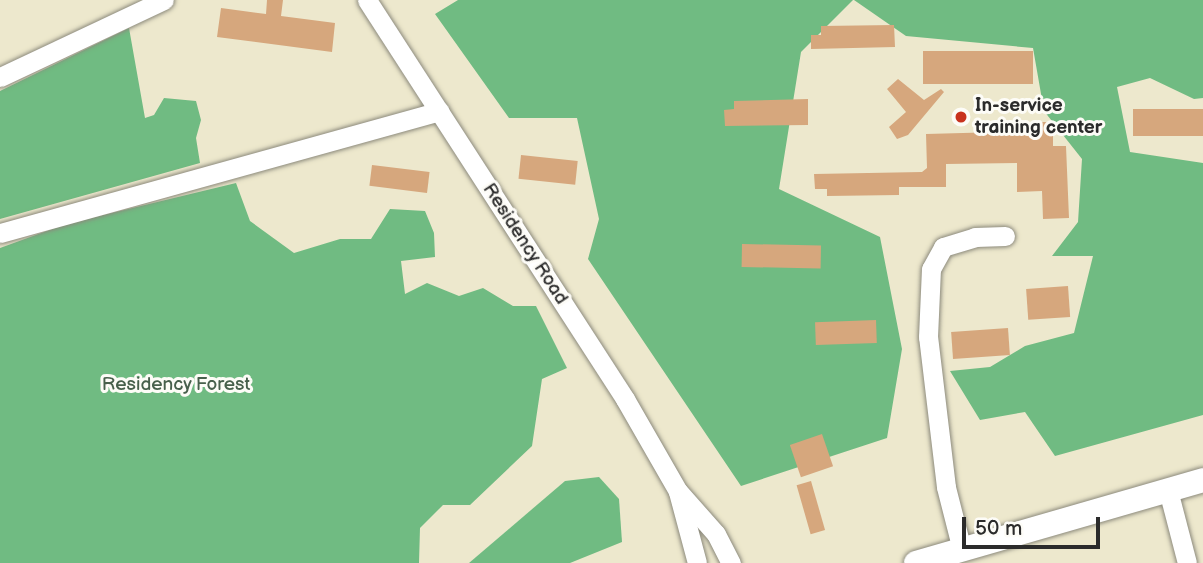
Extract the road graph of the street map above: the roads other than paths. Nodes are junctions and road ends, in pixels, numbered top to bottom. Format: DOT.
graph roads {
  1 [pos="164,0"];
  2 [pos="367,0"];
  3 [pos="0,77"];
  4 [pos="439,111"];
  5 [pos="0,233"];
  6 [pos="1005,236"];
  7 [pos="1203,480"];
  8 [pos="1168,490"];
  9 [pos="678,491"];
  10 [pos="962,550"];
  11 [pos="697,563"];
  12 [pos="731,563"];
  13 [pos="916,563"];
  14 [pos="1187,563"];
  1 -- 3 [label="lane"];
  2 -- 4 [label="lane, Residency Road"];
  4 -- 5 [label="lane"];
  4 -- 9 [label="lane, Residency Road"];
  6 -- 10 [label="lane"];
  7 -- 8 [label="main road"];
  8 -- 10 [label="main road"];
  8 -- 14 [label="lane"];
  9 -- 11 [label="lane, Residency Road"];
  9 -- 12 [label="lane, Residency Road"];
  10 -- 13 [label="main road"];
}
